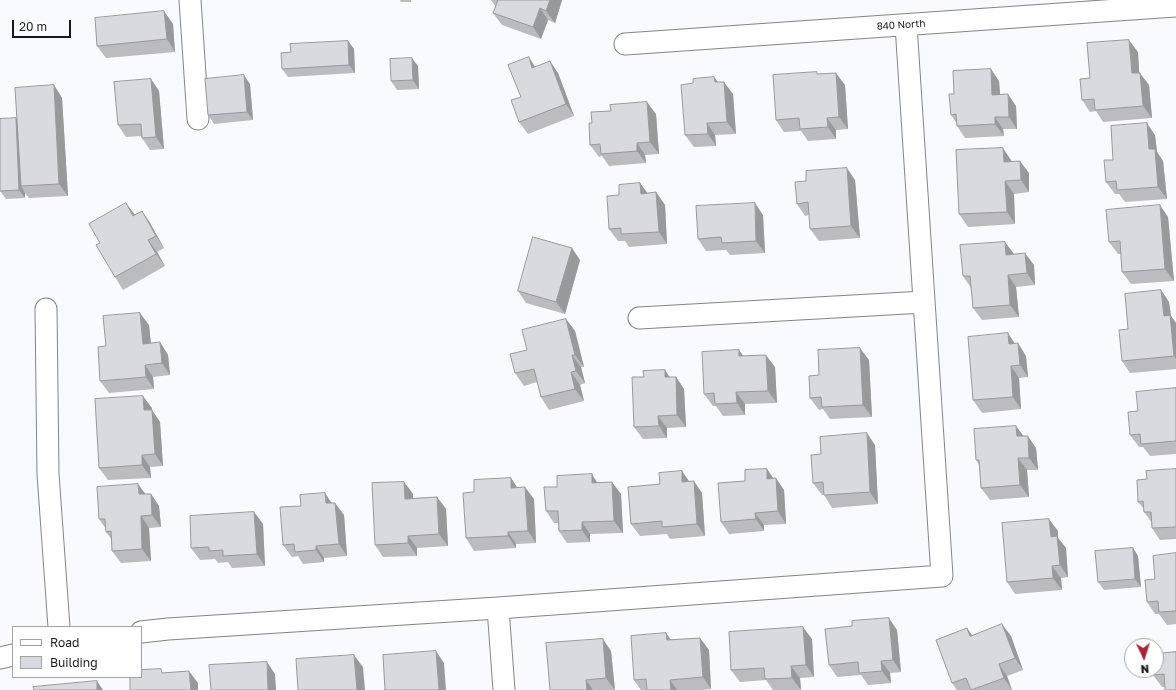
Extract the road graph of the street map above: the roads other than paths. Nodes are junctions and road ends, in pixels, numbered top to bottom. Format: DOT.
graph roads {
  1 [pos="190,0"];
  2 [pos="1176,6"];
  3 [pos="906,25"];
  4 [pos="626,44"];
  5 [pos="198,119"];
  6 [pos="924,302"];
  7 [pos="46,309"];
  8 [pos="639,318"];
  9 [pos="498,608"];
  10 [pos="59,626"];
  11 [pos="142,632"];
  12 [pos="12,655"];
  13 [pos="0,658"];
  14 [pos="504,690"];
  1 -- 5 [label="street"];
  2 -- 3 [label="street, 840 North"];
  3 -- 4 [label="street, 840 North"];
  3 -- 6 [label="street"];
  6 -- 8 [label="street"];
  6 -- 9 [label="street"];
  7 -- 10 [label="street"];
  9 -- 11 [label="street"];
  9 -- 14 [label="street"];
  12 -- 13 [label="street"];
}
